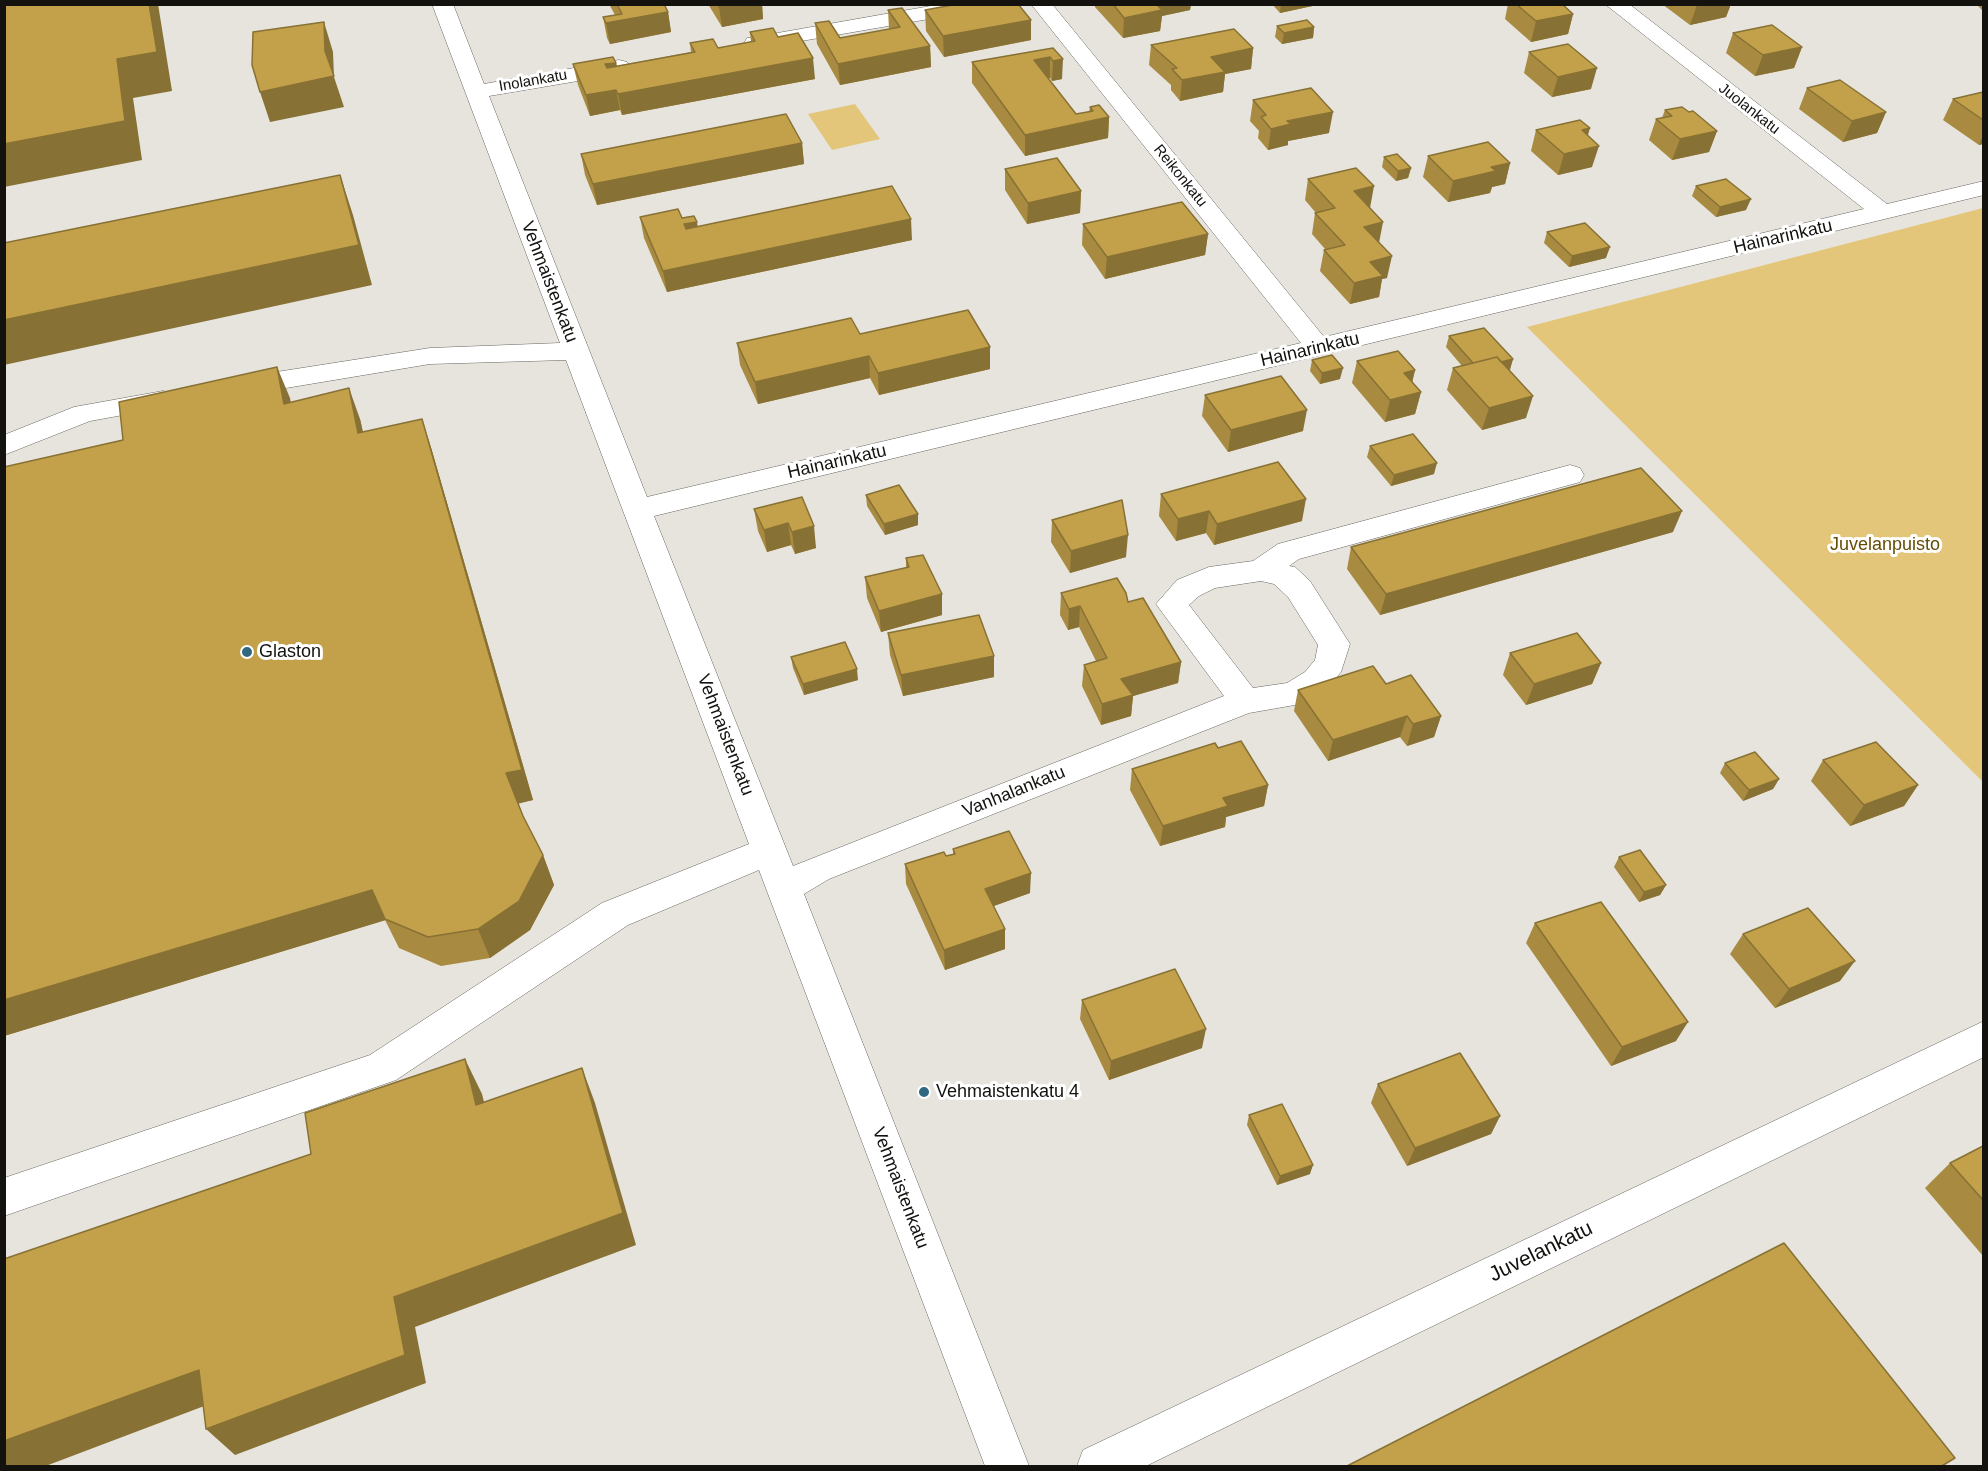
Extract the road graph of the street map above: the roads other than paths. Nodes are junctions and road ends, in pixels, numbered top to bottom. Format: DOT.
graph roads {
  1 [pos="442,4"];
  2 [pos="981,4"];
  3 [pos="1041,4"];
  4 [pos="1614,4"];
  5 [pos="739,46"];
  6 [pos="637,64"];
  7 [pos="476,92"];
  8 [pos="1983,188"];
  9 [pos="1884,213"];
  10 [pos="1319,348"];
  11 [pos="575,351"];
  12 [pos="4,446"];
  13 [pos="1570,475"];
  14 [pos="636,510"];
  15 [pos="1261,570"];
  16 [pos="1245,701"];
  17 [pos="770,850"];
  18 [pos="785,887"];
  19 [pos="1983,1038"];
  20 [pos="4,1197"];
  21 [pos="1007,1467"];
  22 [pos="1099,1467"];
  1 -- 7 [label="street, Vehmaistenkatu"];
  2 -- 5 [label="street"];
  3 -- 10 [label="street, Reikonkatu"];
  4 -- 9 [label="street, Juolankatu"];
  6 -- 7 [label="street, Inolankatu"];
  7 -- 11 [label="street, Vehmaistenkatu"];
  8 -- 9 [label="street, Hainarinkatu"];
  9 -- 10 [label="street, Hainarinkatu"];
  10 -- 14 [label="street, Hainarinkatu"];
  11 -- 12 [label="street"];
  11 -- 14 [label="street, Vehmaistenkatu"];
  13 -- 15 [label="street"];
  14 -- 17 [label="street, Vehmaistenkatu"];
  15 -- 16 [label="street, Vanhalankatu"];
  15 -- 16 [label="street, Vanhalankatu"];
  16 -- 18 [label="street, Vanhalankatu"];
  17 -- 18 [label="street, Vehmaistenkatu"];
  17 -- 20 [label="street"];
  18 -- 21 [label="street, Vehmaistenkatu"];
  19 -- 22 [label="street, Juvelankatu"];
}
